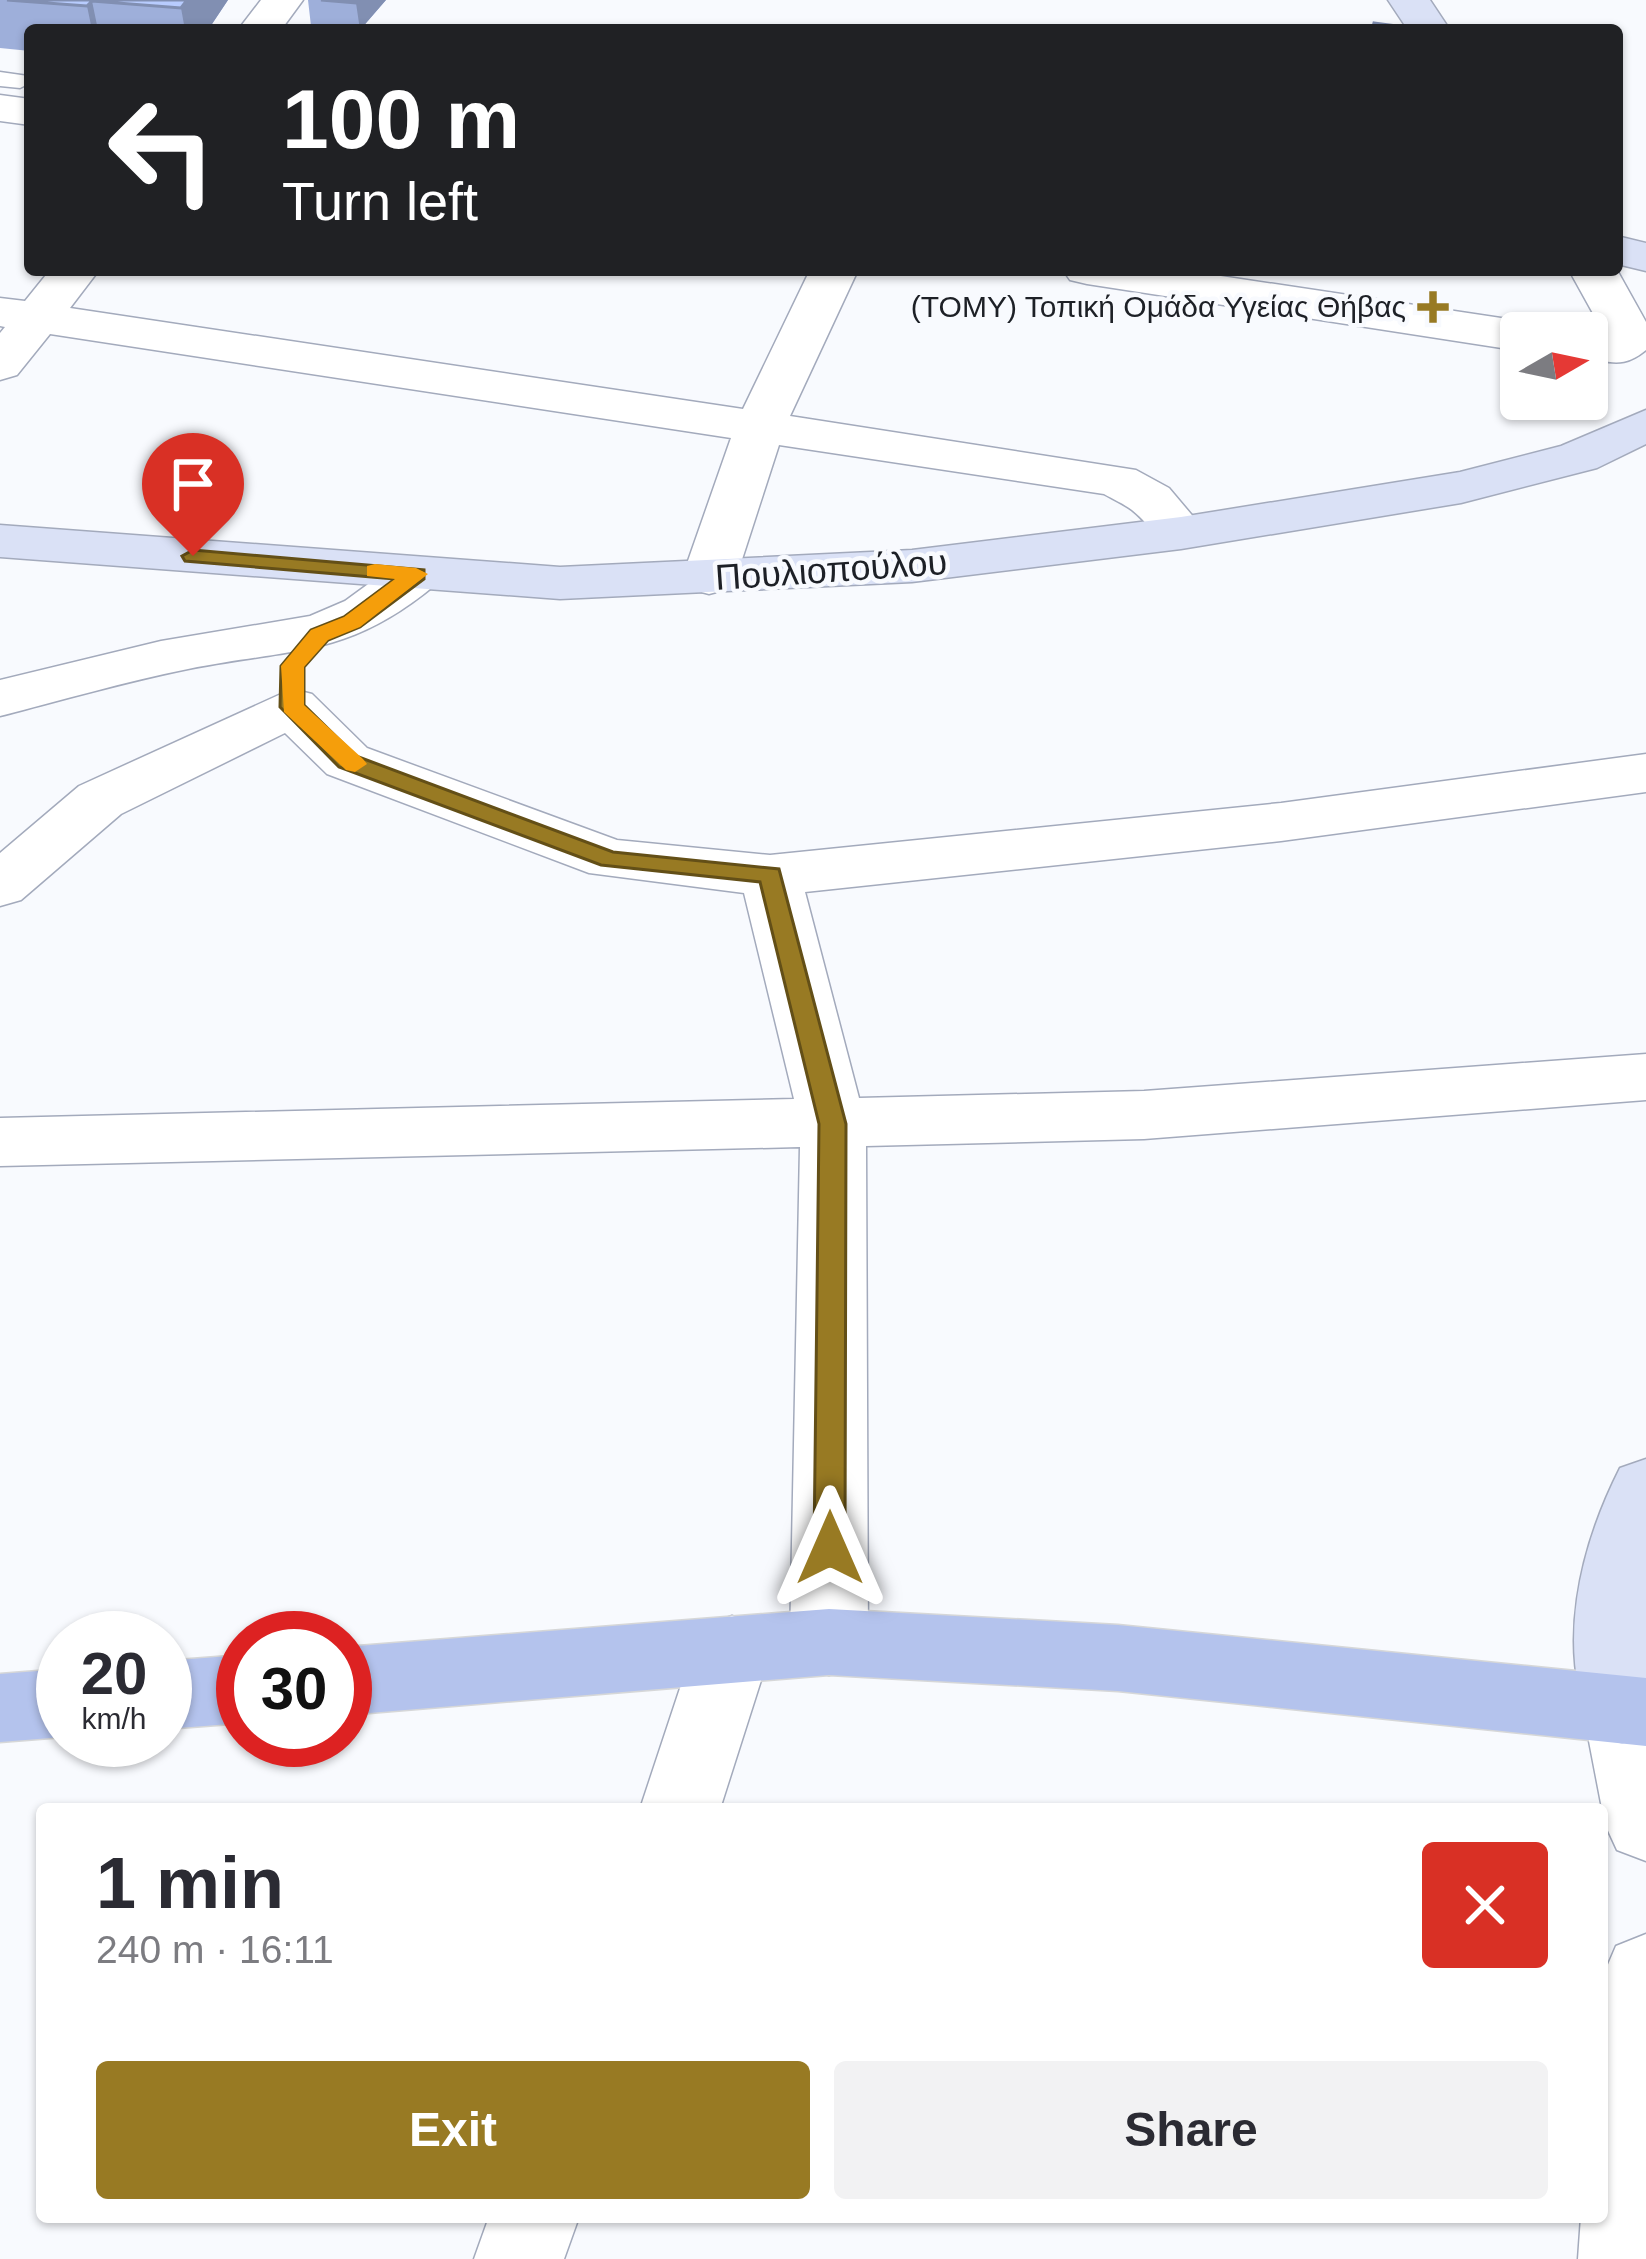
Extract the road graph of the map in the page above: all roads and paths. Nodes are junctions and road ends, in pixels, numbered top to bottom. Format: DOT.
graph roads {
  1 [pos="282,0"];
  2 [pos="264,24"];
  3 [pos="68,276"];
  4 [pos="831,276"];
  5 [pos="1126,276"];
  6 [pos="1597,276"];
  7 [pos="20,315"];
  8 [pos="1500,333"];
  9 [pos="1616,350"];
  10 [pos="0,365"];
  11 [pos="1646,425"];
  12 [pos="759,429"];
  13 [pos="1181,533"];
  14 [pos="0,541"];
  15 [pos="416,574"];
  16 [pos="709,578"];
  17 [pos="320,635"];
  18 [pos="0,698"];
  19 [pos="292,707"];
  20 [pos="1646,772"];
  21 [pos="770,874"];
  22 [pos="0,886"];
  23 [pos="1646,1077"];
  24 [pos="833,1124"];
  25 [pos="0,1142"];
  26 [pos="1646,1489"];
  27 [pos="829,1642"];
  28 [pos="733,1649"];
  29 [pos="372,1679"];
  30 [pos="36,1705"];
  31 [pos="0,1708"];
  32 [pos="1634,1711"];
  33 [pos="682,1803"];
  34 [pos="1646,1824"];
  35 [pos="1646,1974"];
  36 [pos="532,2223"];
  37 [pos="519,2259"];
  38 [pos="1623,2259"];
  1 -- 2 [label="street"];
  3 -- 7 [label="street"];
  4 -- 12 [label="street"];
  5 -- 8 [label="street"];
  6 -- 9 [label="street"];
  7 -- 10 [label="street"];
  7 -- 12 [label="street"];
  11 -- 13 [label="street, Πουλιοπούλου"];
  12 -- 13 [label="street"];
  12 -- 16 [label="street"];
  13 -- 16 [label="street, Πουλιοπούλου"];
  14 -- 15 [label="street, Πουλιοπούλου"];
  15 -- 16 [label="street, Πουλιοπούλου"];
  15 -- 17 [label="street"];
  17 -- 18 [label="street"];
  17 -- 19 [label="street"];
  19 -- 21 [label="street"];
  19 -- 22 [label="street"];
  20 -- 21 [label="street"];
  21 -- 24 [label="street"];
  23 -- 24 [label="street"];
  24 -- 25 [label="street"];
  24 -- 27 [label="street"];
  26 -- 32 [label="street"];
  27 -- 28 [label="main road"];
  27 -- 32 [label="main road"];
  28 -- 29 [label="main road"];
  28 -- 33 [label="street"];
  30 -- 31 [label="main road"];
  32 -- 34 [label="street"];
  35 -- 38 [label="street"];
  36 -- 37 [label="street"];
}
